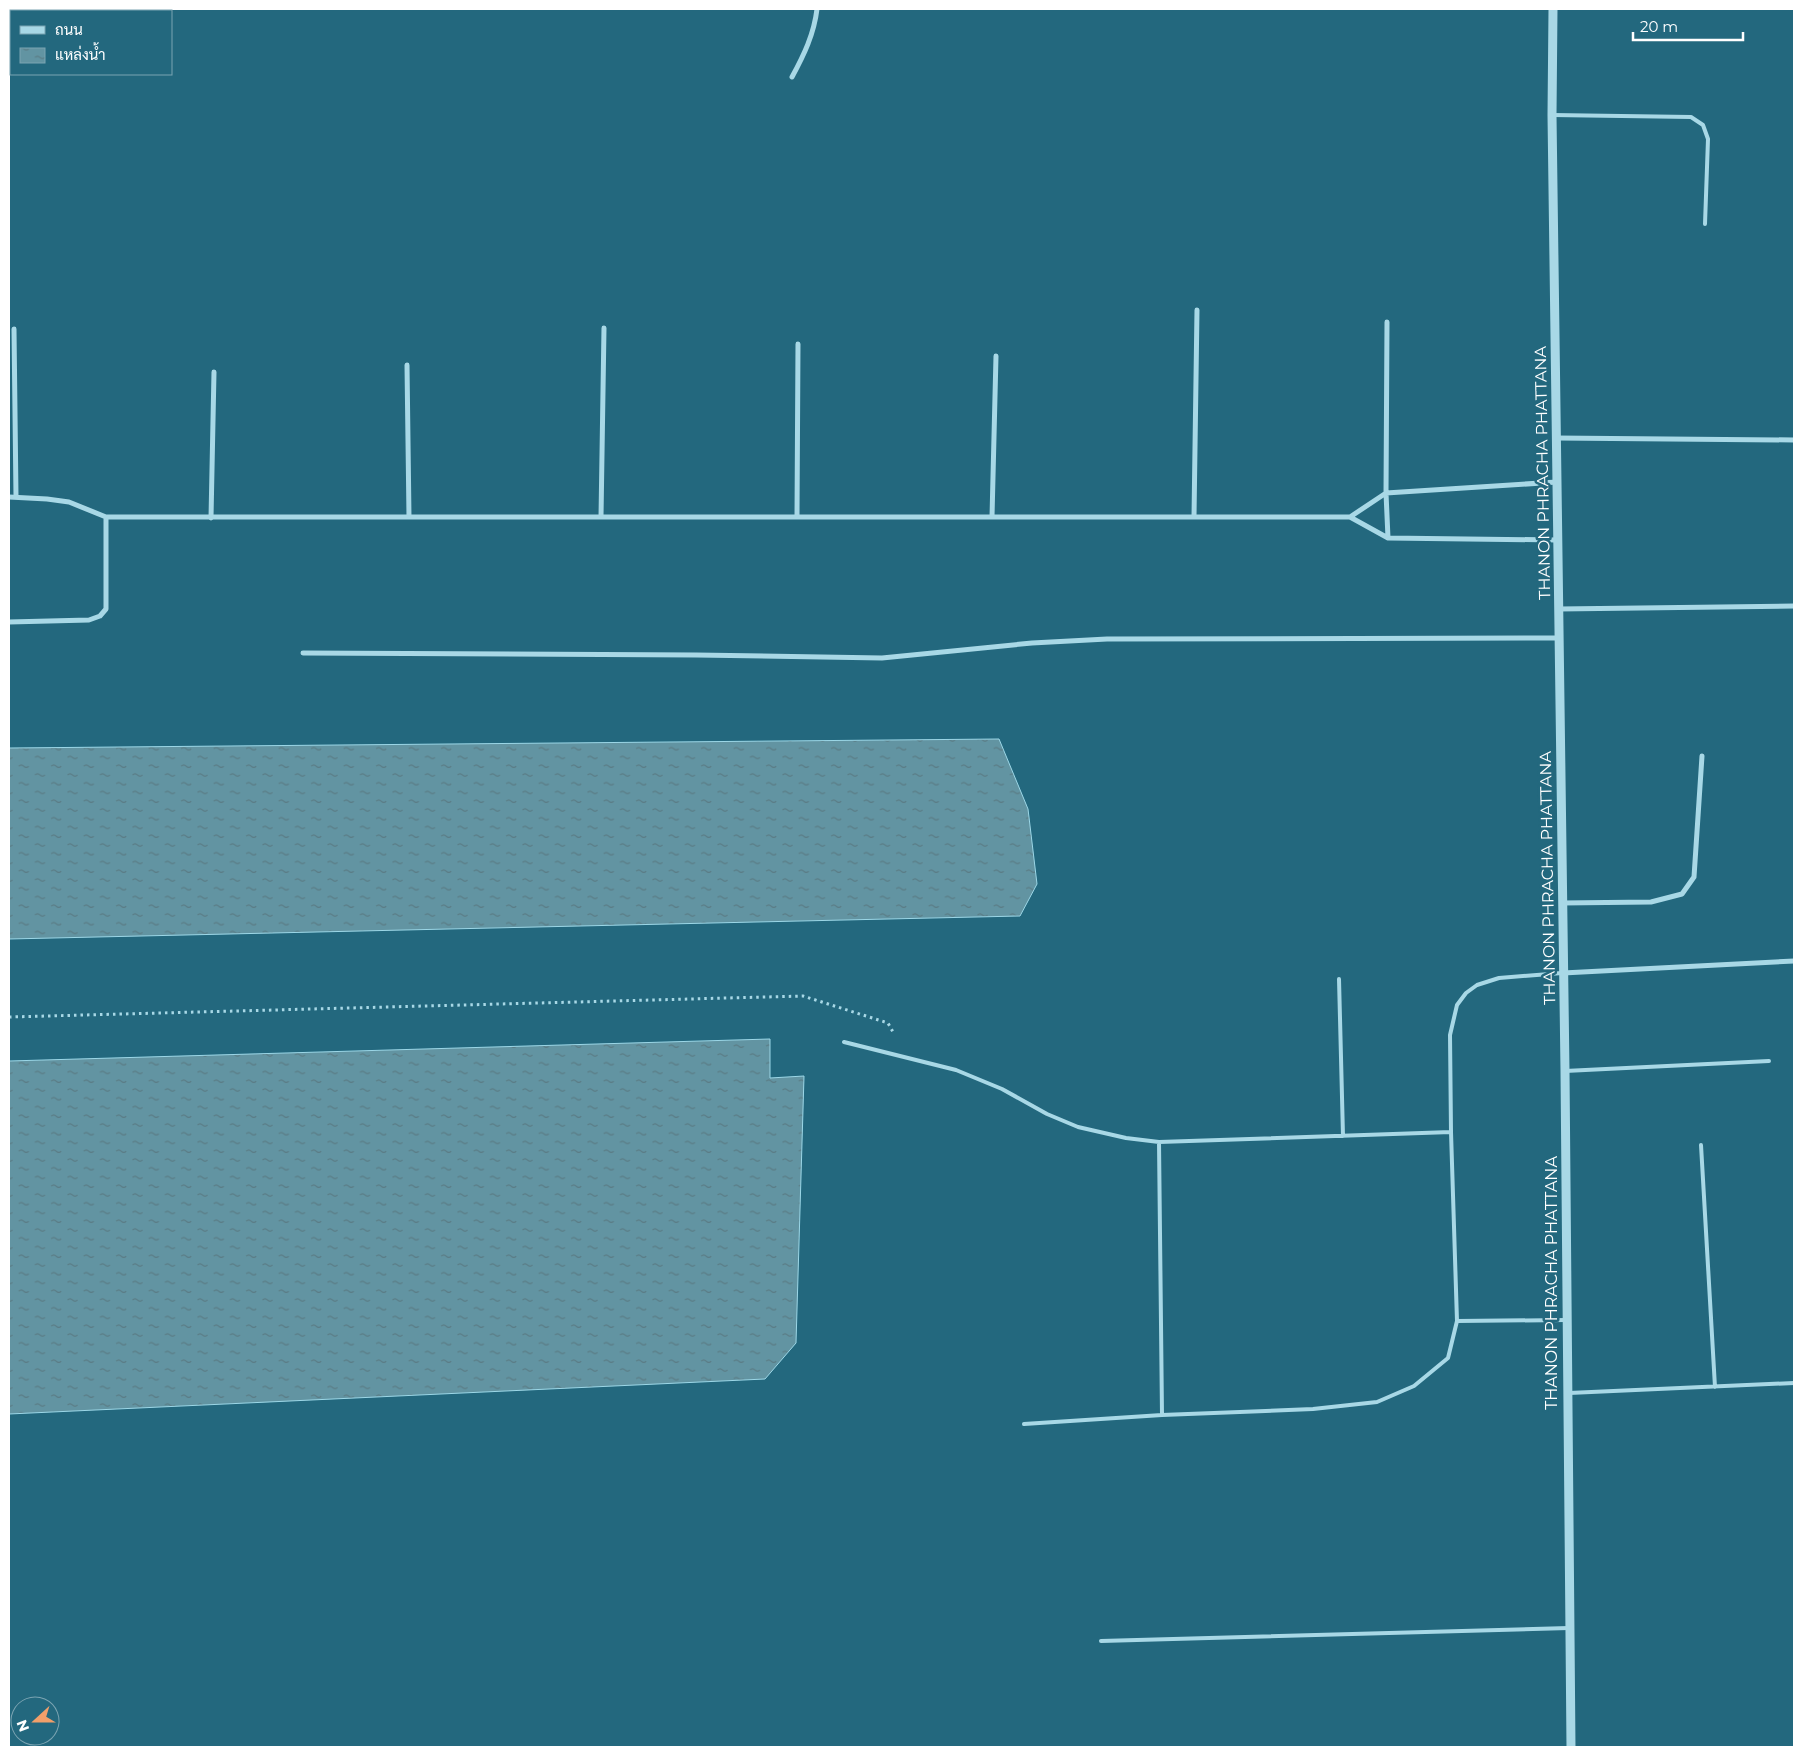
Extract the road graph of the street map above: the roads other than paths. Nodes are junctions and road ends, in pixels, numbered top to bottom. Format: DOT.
graph roads {
  1 [pos="817,9"];
  2 [pos="1553,9"];
  3 [pos="792,77"];
  4 [pos="1552,115"];
  5 [pos="1705,224"];
  6 [pos="1197,310"];
  7 [pos="1387,322"];
  8 [pos="604,328"];
  9 [pos="14,329"];
  10 [pos="798,344"];
  11 [pos="996,356"];
  12 [pos="407,365"];
  13 [pos="214,372"];
  14 [pos="1556,438"];
  15 [pos="1794,440"];
  16 [pos="1557,482"];
  17 [pos="1386,493"];
  18 [pos="9,497"];
  19 [pos="16,497"];
  20 [pos="106,517"];
  21 [pos="409,517"];
  22 [pos="601,517"];
  23 [pos="798,517"];
  24 [pos="992,517"];
  25 [pos="1194,517"];
  26 [pos="1350,517"];
  27 [pos="211,518"];
  28 [pos="1388,538"];
  29 [pos="1557,540"];
  30 [pos="1794,606"];
  31 [pos="1559,610"];
  32 [pos="9,622"];
  33 [pos="1558,638"];
  34 [pos="303,653"];
  35 [pos="1702,756"];
  36 [pos="1562,903"];
  37 [pos="1794,961"];
  38 [pos="1562,973"];
  39 [pos="1339,979"];
  40 [pos="844,1042"];
  41 [pos="1769,1061"];
  42 [pos="1565,1071"];
  43 [pos="1451,1132"];
  44 [pos="1343,1136"];
  45 [pos="1160,1142"];
  46 [pos="1700,1145"];
  47 [pos="1566,1320"];
  48 [pos="1457,1321"];
  49 [pos="1794,1383"];
  50 [pos="1715,1387"];
  51 [pos="1567,1393"];
  52 [pos="1162,1415"];
  53 [pos="1024,1424"];
  54 [pos="1570,1628"];
  55 [pos="1100,1641"];
  56 [pos="1571,1747"];
  1 -- 3 [label="street"];
  2 -- 4 [label="street, THANON PHRACHA PHATTANA"];
  4 -- 5 [label="lane"];
  4 -- 14 [label="street, THANON PHRACHA PHATTANA"];
  6 -- 25 [label="street"];
  7 -- 17 [label="street"];
  8 -- 22 [label="street"];
  9 -- 19 [label="street"];
  10 -- 23 [label="street"];
  11 -- 24 [label="street"];
  12 -- 21 [label="street"];
  13 -- 27 [label="street"];
  14 -- 15 [label="street"];
  14 -- 16 [label="street, THANON PHRACHA PHATTANA"];
  16 -- 17 [label="street"];
  16 -- 29 [label="street, THANON PHRACHA PHATTANA"];
  17 -- 26 [label="street"];
  17 -- 28 [label="street"];
  18 -- 19 [label="street"];
  19 -- 20 [label="street"];
  20 -- 27 [label="street"];
  20 -- 32 [label="street"];
  21 -- 22 [label="street"];
  21 -- 27 [label="street"];
  22 -- 23 [label="street"];
  23 -- 24 [label="street"];
  24 -- 25 [label="street"];
  25 -- 26 [label="street"];
  26 -- 28 [label="street"];
  28 -- 29 [label="street"];
  29 -- 31 [label="street, THANON PHRACHA PHATTANA"];
  30 -- 31 [label="street"];
  31 -- 33 [label="street, THANON PHRACHA PHATTANA"];
  33 -- 34 [label="street"];
  33 -- 36 [label="street, THANON PHRACHA PHATTANA"];
  35 -- 36 [label="street"];
  36 -- 38 [label="street, THANON PHRACHA PHATTANA"];
  37 -- 38 [label="street"];
  38 -- 42 [label="street, THANON PHRACHA PHATTANA"];
  38 -- 43 [label="lane"];
  39 -- 44 [label="lane"];
  40 -- 45 [label="lane"];
  41 -- 42 [label="lane"];
  42 -- 47 [label="street, THANON PHRACHA PHATTANA"];
  43 -- 44 [label="lane"];
  43 -- 48 [label="lane"];
  44 -- 45 [label="lane"];
  45 -- 52 [label="lane"];
  46 -- 50 [label="lane"];
  47 -- 48 [label="lane"];
  47 -- 51 [label="street, THANON PHRACHA PHATTANA"];
  48 -- 52 [label="lane"];
  49 -- 50 [label="lane"];
  50 -- 51 [label="lane"];
  51 -- 54 [label="street, THANON PHRACHA PHATTANA"];
  52 -- 53 [label="lane"];
  54 -- 55 [label="lane"];
  54 -- 56 [label="street, THANON PHRACHA PHATTANA"];
}
